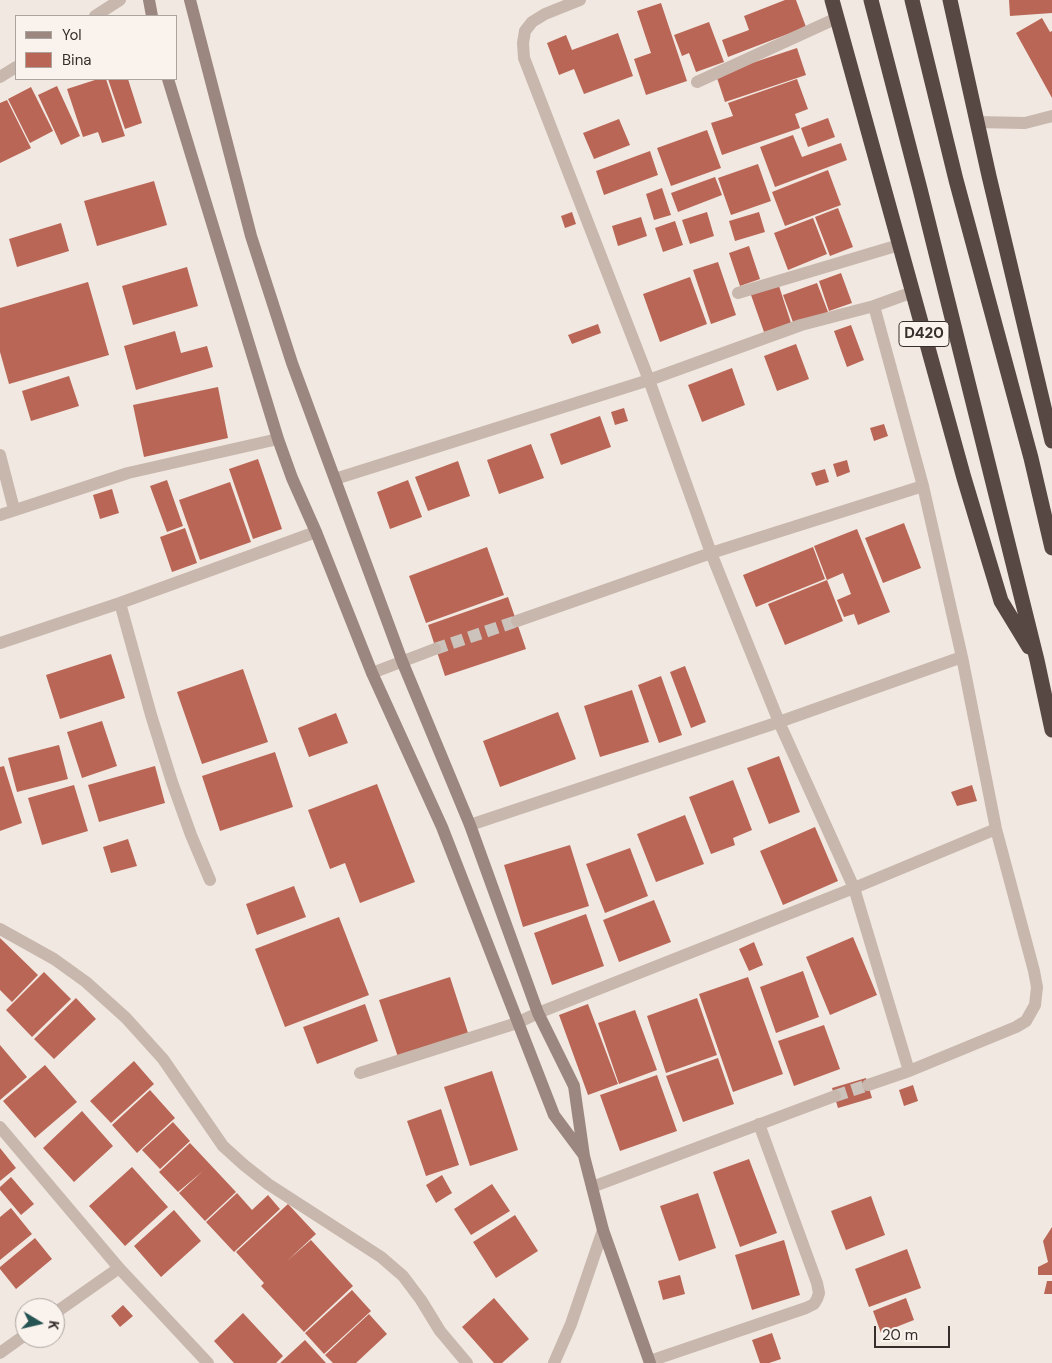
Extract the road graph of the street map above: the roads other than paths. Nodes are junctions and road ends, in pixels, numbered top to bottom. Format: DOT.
graph roads {
  1 [pos="120,0"];
  2 [pos="149,0"];
  3 [pos="190,0"];
  4 [pos="580,0"];
  5 [pos="832,0"];
  6 [pos="871,0"];
  7 [pos="912,0"];
  8 [pos="950,0"];
  9 [pos="97,15"];
  10 [pos="152,15"];
  11 [pos="837,18"];
  12 [pos="15,68"];
  13 [pos="0,77"];
  14 [pos="168,80"];
  15 [pos="696,82"];
  16 [pos="1052,116"];
  17 [pos="977,122"];
  18 [pos="899,245"];
  19 [pos="913,292"];
  20 [pos="738,293"];
  21 [pos="874,306"];
  22 [pos="649,380"];
  23 [pos="278,439"];
  24 [pos="1052,441"];
  25 [pos="0,455"];
  26 [pos="335,479"];
  27 [pos="923,486"];
  28 [pos="14,509"];
  29 [pos="0,515"];
  30 [pos="316,532"];
  31 [pos="1052,548"];
  32 [pos="711,553"];
  33 [pos="120,603"];
  34 [pos="517,621"];
  35 [pos="0,643"];
  36 [pos="436,649"];
  37 [pos="962,656"];
  38 [pos="1037,660"];
  39 [pos="402,661"];
  40 [pos="372,673"];
  41 [pos="779,722"];
  42 [pos="1052,730"];
  43 [pos="470,825"];
  44 [pos="996,829"];
  45 [pos="210,880"];
  46 [pos="854,888"];
  47 [pos="0,929"];
  48 [pos="538,1013"];
  49 [pos="517,1023"];
  50 [pos="909,1070"];
  51 [pos="360,1073"];
  52 [pos="868,1085"];
  53 [pos="834,1096"];
  54 [pos="758,1124"];
  55 [pos="0,1127"];
  56 [pos="584,1156"];
  57 [pos="592,1187"];
  58 [pos="603,1230"];
  59 [pos="119,1268"];
  60 [pos="65,1307"];
  61 [pos="15,1342"];
  62 [pos="0,1353"];
  63 [pos="650,1362"];
  64 [pos="208,1363"];
  65 [pos="467,1363"];
  66 [pos="554,1363"];
  1 -- 9 [label="street"];
  2 -- 10 [label="street"];
  3 -- 26 [label="street"];
  4 -- 22 [label="street"];
  5 -- 11 [label="highway, D420"];
  6 -- 38 [label="highway"];
  7 -- 31 [label="highway"];
  8 -- 17 [label="highway"];
  11 -- 15 [label="street"];
  11 -- 18 [label="highway, D420"];
  12 -- 13 [label="street"];
  14 -- 23 [label="street"];
  16 -- 17 [label="street"];
  17 -- 24 [label="highway"];
  18 -- 19 [label="highway, D420"];
  18 -- 20 [label="street"];
  19 -- 21 [label="street"];
  19 -- 38 [label="highway, D420"];
  21 -- 22 [label="street"];
  21 -- 27 [label="street"];
  22 -- 26 [label="street"];
  22 -- 32 [label="street"];
  23 -- 28 [label="street"];
  23 -- 30 [label="street"];
  25 -- 28 [label="street"];
  26 -- 39 [label="street"];
  27 -- 32 [label="street"];
  27 -- 37 [label="street"];
  28 -- 29 [label="street"];
  30 -- 33 [label="street"];
  30 -- 40 [label="street"];
  32 -- 34 [label="street"];
  32 -- 41 [label="street"];
  33 -- 35 [label="street"];
  33 -- 45 [label="street"];
  36 -- 39 [label="street"];
  37 -- 41 [label="street"];
  37 -- 44 [label="street"];
  38 -- 42 [label="highway, D420"];
  39 -- 40 [label="street"];
  39 -- 43 [label="street"];
  40 -- 49 [label="street"];
  41 -- 43 [label="street"];
  41 -- 46 [label="street"];
  43 -- 48 [label="street"];
  44 -- 46 [label="street"];
  44 -- 50 [label="street"];
  46 -- 48 [label="street"];
  46 -- 50 [label="street"];
  47 -- 65 [label="street"];
  48 -- 49 [label="street"];
  48 -- 56 [label="street"];
  49 -- 51 [label="street"];
  49 -- 56 [label="street"];
  50 -- 52 [label="street"];
  53 -- 54 [label="street"];
  54 -- 57 [label="street"];
  54 -- 63 [label="street"];
  55 -- 59 [label="street"];
  56 -- 57 [label="street"];
  57 -- 58 [label="street"];
  58 -- 63 [label="street"];
  58 -- 66 [label="street"];
  59 -- 60 [label="street"];
  59 -- 64 [label="street"];
  61 -- 62 [label="street"];
}
